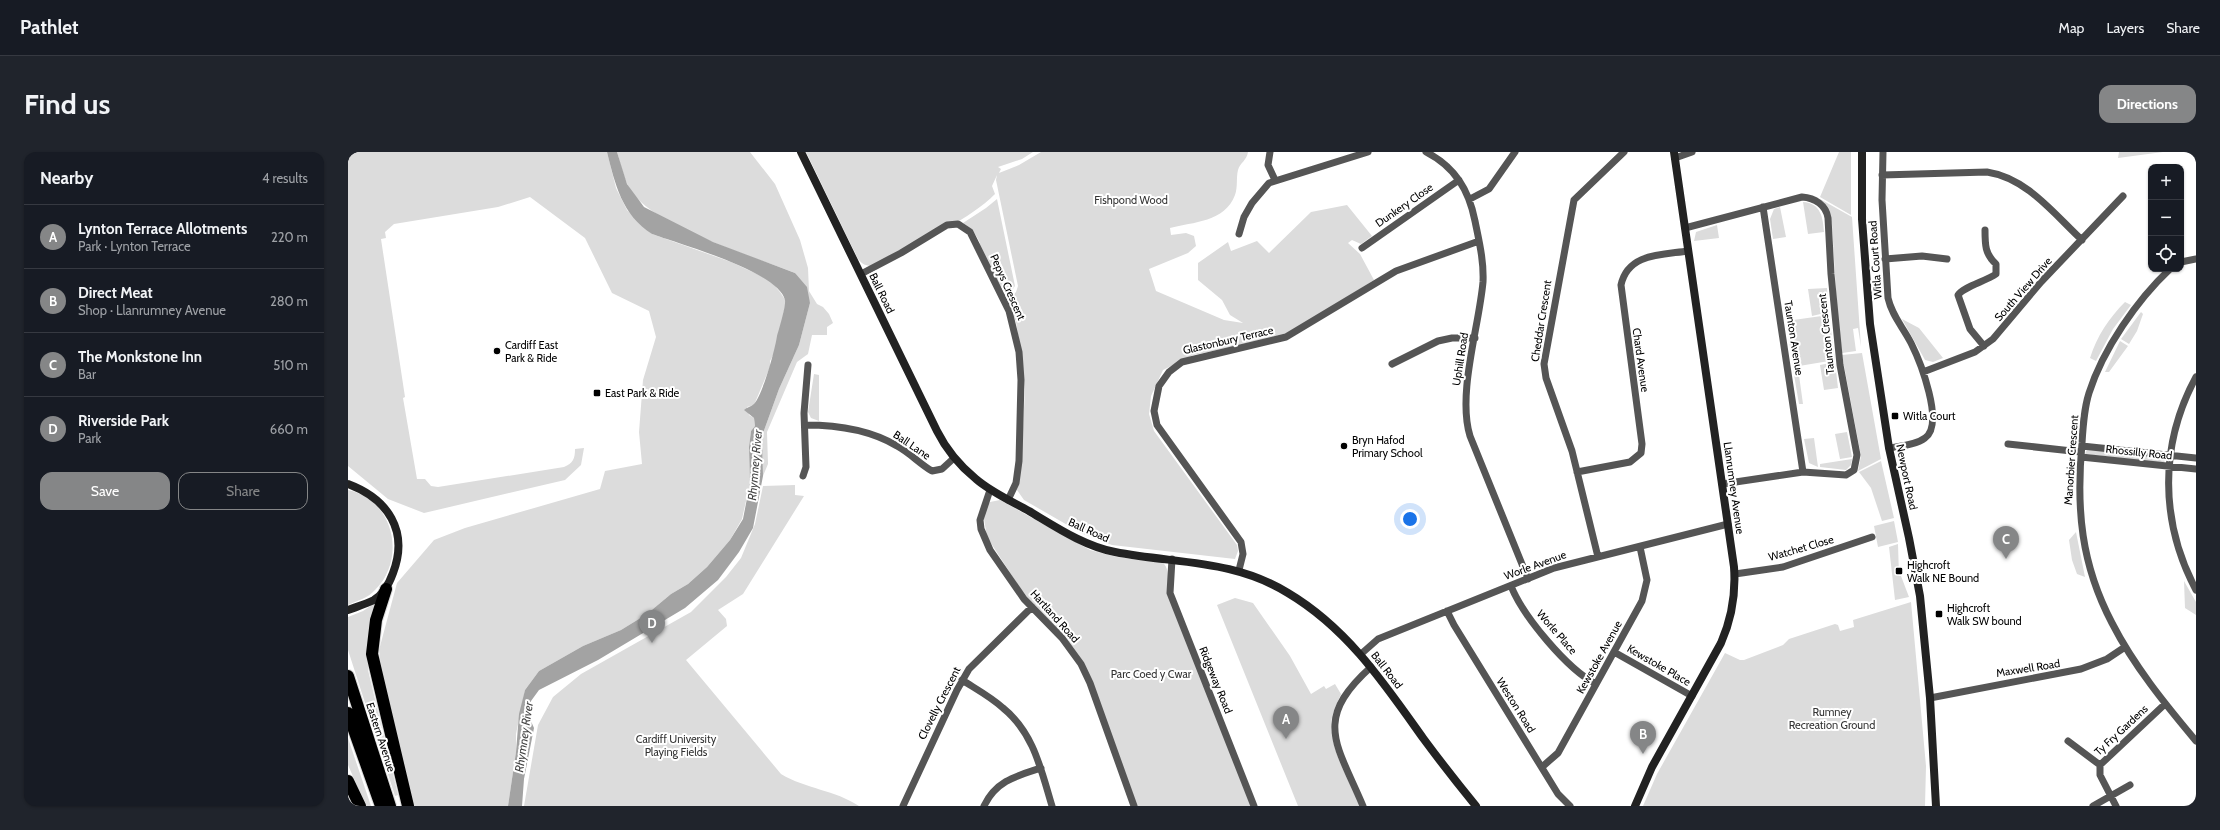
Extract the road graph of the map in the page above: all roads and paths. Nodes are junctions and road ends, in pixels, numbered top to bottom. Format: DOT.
graph roads {
  1 [pos="801,152"];
  2 [pos="1270,152"];
  3 [pos="1368,152"];
  4 [pos="1426,152"];
  5 [pos="1516,152"];
  6 [pos="1624,152"];
  7 [pos="1692,152"];
  8 [pos="1862,152"];
  9 [pos="1882,152"];
  10 [pos="1359,153"];
  11 [pos="1674,155"];
  12 [pos="1882,175"];
  13 [pos="1275,180"];
  14 [pos="1459,180"];
  15 [pos="2123,196"];
  16 [pos="1470,199"];
  17 [pos="1763,207"];
  18 [pos="1685,228"];
  19 [pos="1985,230"];
  20 [pos="1239,234"];
  21 [pos="2082,240"];
  22 [pos="1479,241"];
  23 [pos="1362,248"];
  24 [pos="1688,251"];
  25 [pos="1885,259"];
  26 [pos="1947,259"];
  27 [pos="2196,259"];
  28 [pos="2184,261"];
  29 [pos="2168,272"];
  30 [pos="861,274"];
  31 [pos="1475,338"];
  32 [pos="1984,346"];
  33 [pos="1392,364"];
  34 [pos="808,365"];
  35 [pos="1923,372"];
  36 [pos="2196,377"];
  37 [pos="805,425"];
  38 [pos="2008,444"];
  39 [pos="1889,448"];
  40 [pos="2081,452"];
  41 [pos="2170,455"];
  42 [pos="954,458"];
  43 [pos="2196,458"];
  44 [pos="2169,466"];
  45 [pos="2196,469"];
  46 [pos="1577,472"];
  47 [pos="1803,472"];
  48 [pos="803,476"];
  49 [pos="348,484"];
  50 [pos="1722,484"];
  51 [pos="990,490"];
  52 [pos="1008,500"];
  53 [pos="1728,524"];
  54 [pos="1872,537"];
  55 [pos="1640,547"];
  56 [pos="1598,557"];
  57 [pos="1172,559"];
  58 [pos="1239,570"];
  59 [pos="1735,574"];
  60 [pos="1528,579"];
  61 [pos="1511,586"];
  62 [pos="386,589"];
  63 [pos="2196,590"];
  64 [pos="1032,607"];
  65 [pos="348,610"];
  66 [pos="1447,612"];
  67 [pos="2125,647"];
  68 [pos="1614,652"];
  69 [pos="1361,654"];
  70 [pos="1372,667"];
  71 [pos="348,676"];
  72 [pos="962,680"];
  73 [pos="1596,684"];
  74 [pos="1692,696"];
  75 [pos="1930,698"];
  76 [pos="2165,704"];
  77 [pos="348,713"];
  78 [pos="2068,741"];
  79 [pos="2196,741"];
  80 [pos="2100,765"];
  81 [pos="1542,767"];
  82 [pos="1041,768"];
  83 [pos="348,781"];
  84 [pos="2130,785"];
  85 [pos="2111,796"];
  86 [pos="360,806"];
  87 [pos="381,806"];
  88 [pos="390,806"];
  89 [pos="408,806"];
  90 [pos="903,806"];
  91 [pos="984,806"];
  92 [pos="1052,806"];
  93 [pos="1134,806"];
  94 [pos="1254,806"];
  95 [pos="1363,806"];
  96 [pos="1476,806"];
  97 [pos="1570,806"];
  98 [pos="1636,806"];
  99 [pos="1936,806"];
  100 [pos="2093,806"];
  101 [pos="2116,806"];
  1 -- 30 [label="street, Ball Road"];
  2 -- 13 [label="street"];
  3 -- 10 [label="street"];
  4 -- 14 [label="street, Uphill Road"];
  5 -- 16 [label="street"];
  6 -- 46 [label="street, Cheddar Crescent"];
  7 -- 11 [label="street"];
  8 -- 39 [label="street, Newport Road"];
  9 -- 12 [label="street, Witla Court Road"];
  10 -- 13 [label="street"];
  11 -- 18 [label="street, Llanrumney Avenue"];
  12 -- 21 [label="street"];
  12 -- 25 [label="street, Witla Court Road"];
  13 -- 20 [label="street"];
  14 -- 16 [label="street, Uphill Road"];
  14 -- 23 [label="street, Dunkery Close"];
  15 -- 21 [label="street, South View Drive"];
  16 -- 22 [label="street, Uphill Road"];
  17 -- 18 [label="street, Taunton Crescent"];
  17 -- 47 [label="street, Taunton Avenue"];
  17 -- 47 [label="street, Taunton Crescent"];
  18 -- 24 [label="street, Llanrumney Avenue"];
  19 -- 32 [label="street"];
  21 -- 32 [label="street, South View Drive"];
  22 -- 31 [label="street, Uphill Road"];
  22 -- 58 [label="street, Glastonbury Terrace"];
  24 -- 46 [label="street, Chard Avenue"];
  24 -- 50 [label="street, Llanrumney Avenue"];
  25 -- 26 [label="street"];
  25 -- 35 [label="street, Witla Court Road"];
  27 -- 28 [label="street"];
  29 -- 40 [label="street, Manorbier Crescent"];
  30 -- 42 [label="street, Ball Road"];
  30 -- 52 [label="street, Pepys Crescent"];
  31 -- 33 [label="street"];
  31 -- 60 [label="street, Uphill Road"];
  32 -- 35 [label="street, South View Drive"];
  34 -- 37 [label="street"];
  35 -- 39 [label="street, Witla Court Road"];
  36 -- 41 [label="street"];
  37 -- 42 [label="street, Ball Lane"];
  37 -- 48 [label="street"];
  38 -- 40 [label="street"];
  39 -- 75 [label="street, Newport Road"];
  40 -- 41 [label="street, Rhossilly Road"];
  40 -- 44 [label="street, Rhossilly Road"];
  40 -- 67 [label="street, Manorbier Crescent"];
  41 -- 43 [label="street, Rhossilly Road"];
  41 -- 44 [label="street"];
  42 -- 51 [label="street, Ball Road"];
  44 -- 45 [label="street, Rhossilly Road"];
  44 -- 63 [label="street"];
  46 -- 56 [label="street, Cheddar Crescent"];
  47 -- 50 [label="street, Taunton Crescent"];
  49 -- 62 [label="street"];
  50 -- 53 [label="street, Llanrumney Avenue"];
  51 -- 52 [label="street, Ball Road"];
  51 -- 64 [label="street, Hartland Road"];
  52 -- 57 [label="street, Ball Road"];
  53 -- 55 [label="street, Worle Avenue"];
  53 -- 59 [label="street, Llanrumney Avenue"];
  54 -- 59 [label="street, Watchet Close"];
  55 -- 56 [label="street, Worle Avenue"];
  55 -- 68 [label="street, Kewstoke Avenue"];
  56 -- 60 [label="street, Worle Avenue"];
  57 -- 58 [label="street, Ball Road"];
  57 -- 94 [label="street, Ridgeway Road"];
  58 -- 69 [label="street, Ball Road"];
  59 -- 74 [label="street, Llanrumney Avenue"];
  60 -- 61 [label="street, Worle Avenue"];
  61 -- 66 [label="street, Worle Avenue"];
  61 -- 73 [label="street, Worle Place"];
  62 -- 65 [label="street"];
  62 -- 89 [label="highway"];
  64 -- 72 [label="street, Clovelly Crescent"];
  64 -- 93 [label="street, Hartland Road"];
  66 -- 69 [label="street, Worle Avenue"];
  66 -- 81 [label="street, Weston Road"];
  67 -- 75 [label="street, Maxwell Road"];
  67 -- 76 [label="street, Manorbier Crescent"];
  68 -- 73 [label="street, Kewstoke Avenue"];
  68 -- 74 [label="street, Kewstoke Place"];
  69 -- 70 [label="street, Ball Road"];
  70 -- 95 [label="street"];
  70 -- 96 [label="street, Ball Road"];
  71 -- 88 [label="highway, Eastern Avenue"];
  72 -- 82 [label="street"];
  72 -- 90 [label="street, Clovelly Crescent"];
  73 -- 81 [label="street, Kewstoke Avenue"];
  74 -- 98 [label="street, Llanrumney Avenue"];
  75 -- 99 [label="street, Newport Road"];
  76 -- 79 [label="street, Manorbier Crescent"];
  76 -- 80 [label="street, Ty Fry Gardens"];
  77 -- 87 [label="highway, Eastern Avenue"];
  78 -- 80 [label="street"];
  80 -- 85 [label="street, Ty Fry Gardens"];
  81 -- 97 [label="street, Weston Road"];
  82 -- 91 [label="street"];
  82 -- 92 [label="street"];
  83 -- 86 [label="highway"];
  84 -- 85 [label="street"];
  85 -- 100 [label="street"];
  85 -- 101 [label="street, Ty Fry Gardens"];
}
